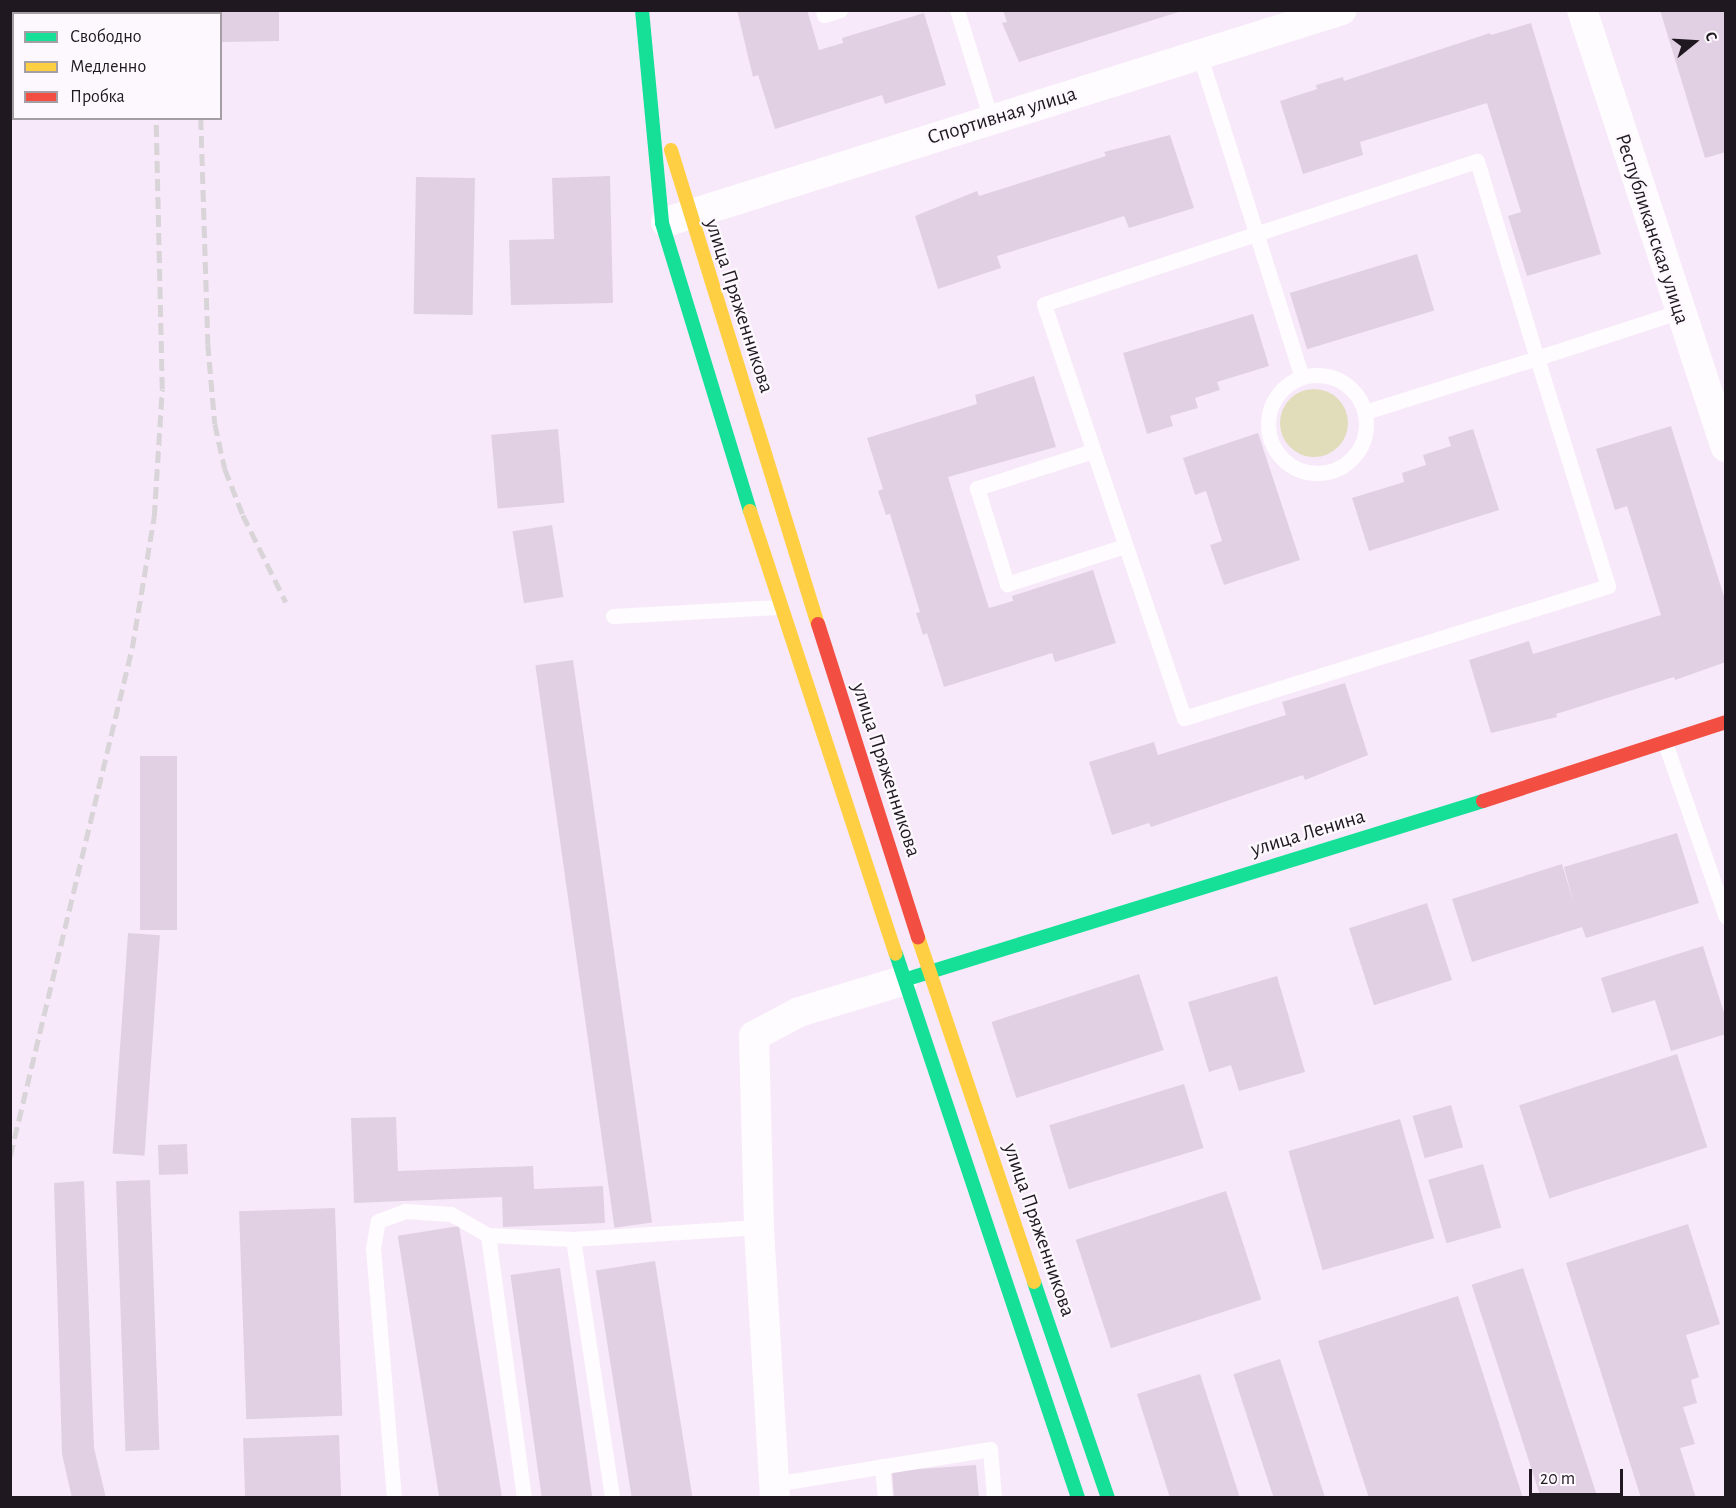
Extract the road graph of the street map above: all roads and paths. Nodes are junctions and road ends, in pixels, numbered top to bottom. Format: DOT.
graph roads {
  1 [pos="642,10"];
  2 [pos="823,10"];
  3 [pos="840,10"];
  4 [pos="957,10"];
  5 [pos="1342,10"];
  6 [pos="1582,10"];
  7 [pos="645,48"];
  8 [pos="1200,56"];
  9 [pos="991,119"];
  10 [pos="675,219"];
  11 [pos="1255,235"];
  12 [pos="1678,312"];
  13 [pos="1537,358"];
  14 [pos="1302,378"];
  15 [pos="1365,412"];
  16 [pos="1725,447"];
  17 [pos="1094,451"];
  18 [pos="1125,546"];
  19 [pos="780,607"];
  20 [pos="613,616"];
  21 [pos="1725,722"];
  22 [pos="1665,743"];
  23 [pos="1725,917"];
  24 [pos="915,976"];
  25 [pos="759,1227"];
  26 [pos="488,1234"];
  27 [pos="573,1239"];
  28 [pos="882,1466"];
  29 [pos="775,1490"];
  30 [pos="394,1497"];
  31 [pos="524,1497"];
  32 [pos="612,1497"];
  33 [pos="885,1497"];
  34 [pos="994,1497"];
  35 [pos="1078,1497"];
  36 [pos="1108,1497"];
  1 -- 7 [label="main road, улица Пряженникова"];
  2 -- 3 [label="lane"];
  4 -- 9 [label="lane"];
  5 -- 8 [label="street, Спортивная улица"];
  6 -- 12 [label="street, Республиканская улица"];
  7 -- 10 [label="main road, улица Пряженникова"];
  7 -- 10 [label="main road, улица Пряженникова"];
  8 -- 9 [label="street, Спортивная улица"];
  8 -- 11 [label="lane"];
  9 -- 10 [label="street, Спортивная улица"];
  10 -- 19 [label="main road, улица Пряженникова"];
  10 -- 24 [label="main road, улица Пряженникова"];
  11 -- 13 [label="lane"];
  11 -- 14 [label="lane"];
  11 -- 17 [label="lane"];
  12 -- 13 [label="lane"];
  12 -- 16 [label="street, Республиканская улица"];
  13 -- 15 [label="lane"];
  13 -- 18 [label="lane"];
  14 -- 15 [label="lane"];
  14 -- 15 [label="lane"];
  17 -- 18 [label="lane"];
  17 -- 18 [label="lane"];
  19 -- 20 [label="lane"];
  19 -- 24 [label="main road, улица Пряженникова"];
  21 -- 22 [label="main road, улица Ленина"];
  22 -- 23 [label="lane"];
  22 -- 24 [label="main road, улица Ленина"];
  24 -- 25 [label="street"];
  24 -- 35 [label="main road, улица Пряженникова"];
  24 -- 36 [label="main road, улица Пряженникова"];
  25 -- 27 [label="lane"];
  25 -- 29 [label="street"];
  26 -- 27 [label="lane"];
  26 -- 30 [label="lane"];
  26 -- 31 [label="lane"];
  27 -- 32 [label="lane"];
  28 -- 29 [label="lane"];
  28 -- 33 [label="lane"];
  28 -- 34 [label="lane"];
}
